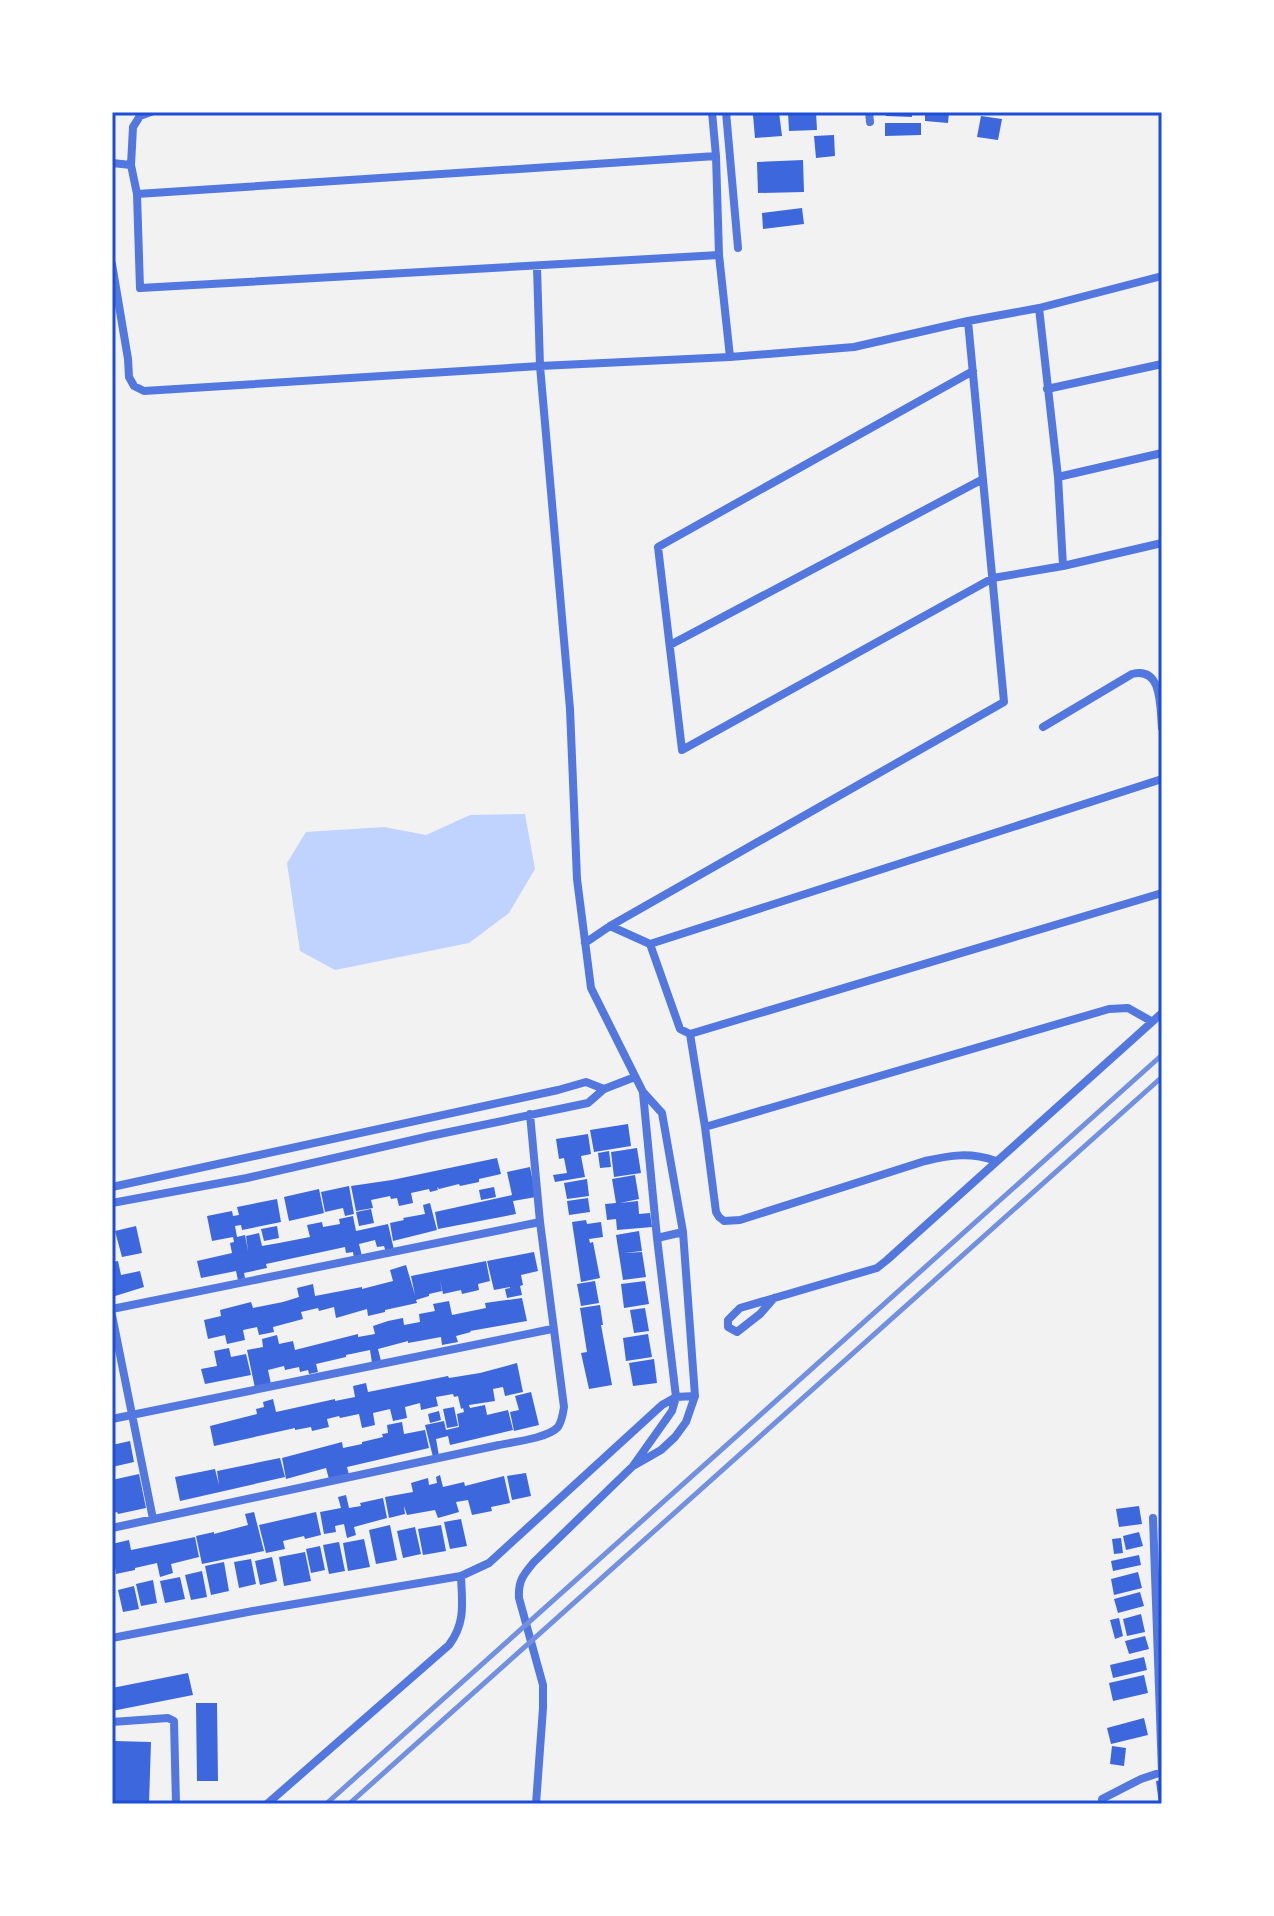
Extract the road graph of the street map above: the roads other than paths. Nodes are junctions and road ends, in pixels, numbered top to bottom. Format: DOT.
graph roads {
  1 [pos="151,112"];
  2 [pos="712,112"];
  3 [pos="726,112"];
  4 [pos="716,156"];
  5 [pos="112,163"];
  6 [pos="131,165"];
  7 [pos="137,194"];
  8 [pos="738,248"];
  9 [pos="719,255"];
  10 [pos="112,264"];
  11 [pos="537,267"];
  12 [pos="1162,276"];
  13 [pos="1039,308"];
  14 [pos="968,321"];
  15 [pos="730,357"];
  16 [pos="1162,364"];
  17 [pos="540,366"];
  18 [pos="973,371"];
  19 [pos="1047,389"];
  20 [pos="1162,453"];
  21 [pos="1058,477"];
  22 [pos="983,479"];
  23 [pos="1162,543"];
  24 [pos="1063,566"];
  25 [pos="993,578"];
  26 [pos="670,645"];
  27 [pos="1043,727"];
  28 [pos="1162,728"];
  29 [pos="1162,779"];
  30 [pos="1162,893"];
  31 [pos="610,926"];
  32 [pos="585,943"];
  33 [pos="650,944"];
  34 [pos="1162,1013"];
  35 [pos="1151,1021"];
  36 [pos="690,1034"];
  37 [pos="635,1077"];
  38 [pos="604,1089"];
  39 [pos="643,1092"];
  40 [pos="530,1114"];
  41 [pos="429,1118"];
  42 [pos="705,1127"];
  43 [pos="430,1136"];
  44 [pos="996,1161"];
  45 [pos="112,1187"];
  46 [pos="112,1203"];
  47 [pos="540,1222"];
  48 [pos="683,1232"];
  49 [pos="657,1238"];
  50 [pos="774,1298"];
  51 [pos="112,1312"];
  52 [pos="552,1329"];
  53 [pos="695,1396"];
  54 [pos="676,1397"];
  55 [pos="132,1415"];
  56 [pos="112,1419"];
  57 [pos="633,1466"];
  58 [pos="1153,1518"];
  59 [pos="153,1519"];
  60 [pos="112,1528"];
  61 [pos="461,1576"];
  62 [pos="112,1638"];
  63 [pos="112,1722"];
  64 [pos="1162,1772"];
  65 [pos="176,1804"];
  66 [pos="267,1804"];
  67 [pos="536,1804"];
  68 [pos="1102,1804"];
  1 -- 6 [label="street"];
  2 -- 4 [label="street"];
  3 -- 8 [label="street"];
  4 -- 7 [label="street"];
  4 -- 9 [label="street"];
  5 -- 6 [label="street"];
  6 -- 7 [label="street"];
  7 -- 11 [label="street"];
  9 -- 11 [label="street"];
  9 -- 15 [label="street"];
  10 -- 17 [label="street"];
  11 -- 17 [label="street"];
  12 -- 13 [label="street"];
  13 -- 14 [label="street"];
  13 -- 19 [label="street"];
  14 -- 15 [label="street"];
  14 -- 18 [label="street"];
  15 -- 17 [label="street"];
  16 -- 19 [label="street"];
  17 -- 32 [label="street"];
  18 -- 22 [label="street"];
  18 -- 26 [label="street"];
  19 -- 21 [label="street"];
  20 -- 21 [label="street"];
  21 -- 24 [label="street"];
  22 -- 25 [label="street"];
  22 -- 26 [label="street"];
  23 -- 24 [label="street"];
  24 -- 25 [label="street"];
  25 -- 26 [label="street"];
  25 -- 31 [label="street"];
  27 -- 28 [label="street"];
  29 -- 33 [label="street"];
  30 -- 36 [label="street"];
  31 -- 32 [label="street"];
  31 -- 33 [label="street"];
  32 -- 37 [label="street"];
  33 -- 36 [label="street"];
  34 -- 35 [label="street"];
  35 -- 42 [label="street"];
  35 -- 44 [label="street"];
  36 -- 42 [label="street"];
  37 -- 38 [label="street"];
  37 -- 39 [label="street"];
  38 -- 40 [label="street"];
  38 -- 41 [label="street"];
  39 -- 48 [label="street"];
  39 -- 49 [label="street"];
  40 -- 43 [label="street"];
  40 -- 47 [label="street"];
  41 -- 43 [label="street"];
  41 -- 45 [label="street"];
  42 -- 44 [label="street"];
  43 -- 46 [label="street"];
  44 -- 50 [label="street"];
  47 -- 51 [label="street"];
  47 -- 52 [label="street"];
  48 -- 49 [label="street"];
  48 -- 53 [label="street"];
  49 -- 54 [label="street"];
  50 -- 50 [label="street"];
  51 -- 55 [label="street"];
  52 -- 55 [label="street"];
  52 -- 59 [label="street"];
  53 -- 54 [label="street"];
  53 -- 57 [label="street"];
  54 -- 57 [label="street"];
  54 -- 61 [label="street"];
  55 -- 56 [label="street"];
  55 -- 59 [label="street"];
  57 -- 67 [label="street"];
  58 -- 64 [label="street"];
  59 -- 60 [label="street"];
  61 -- 62 [label="street"];
  61 -- 66 [label="street"];
  63 -- 65 [label="street"];
  64 -- 68 [label="street"];
}
